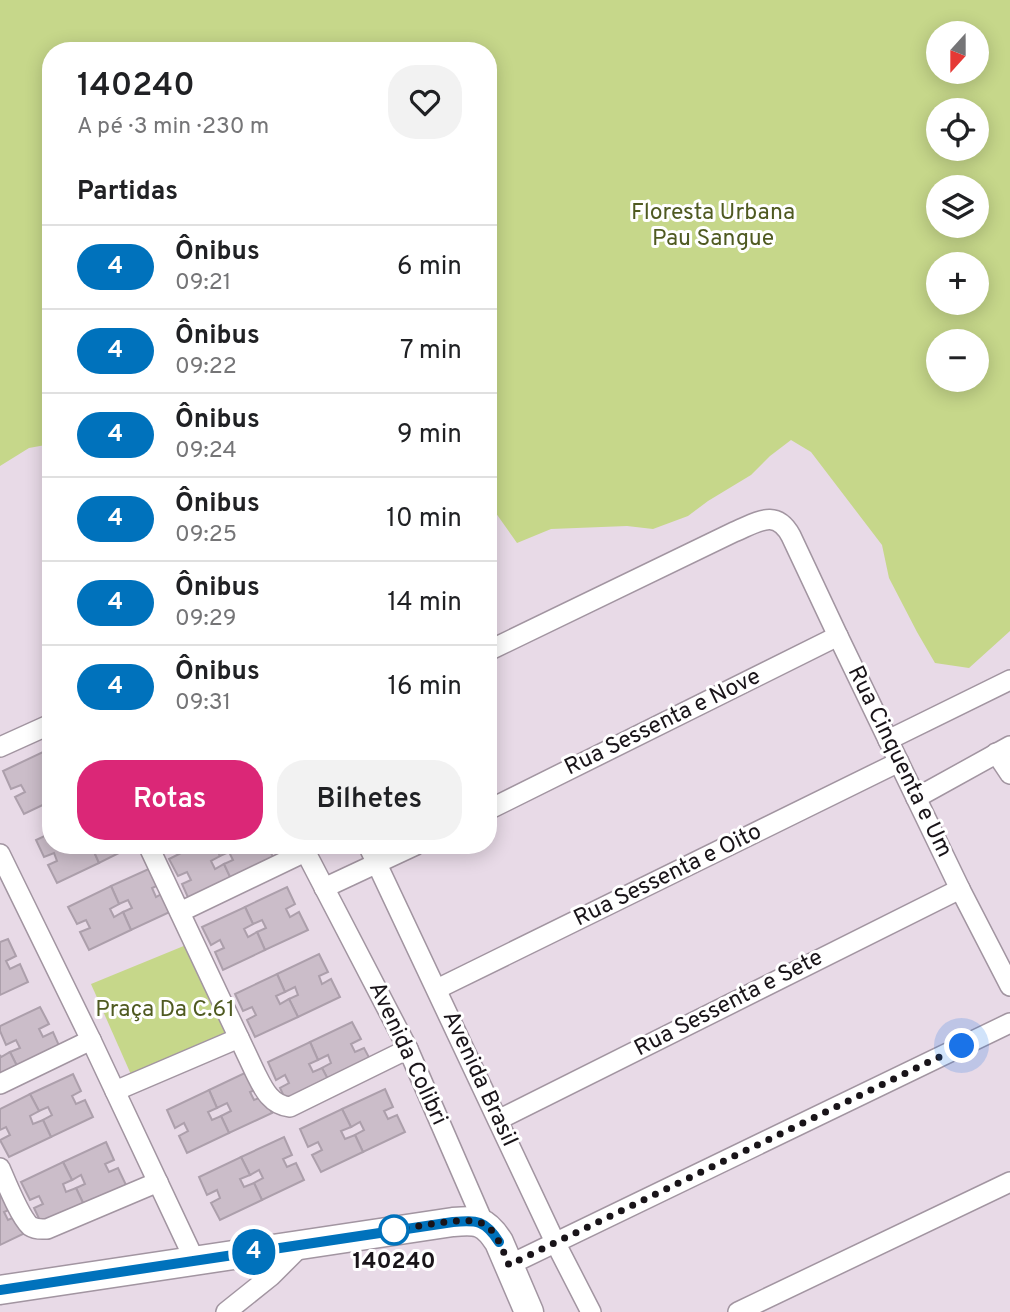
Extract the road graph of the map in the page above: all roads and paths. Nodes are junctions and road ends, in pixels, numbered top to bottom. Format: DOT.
graph roads {
  1 [pos="838,636"];
  2 [pos="497,647"];
  3 [pos="1010,680"];
  4 [pos="42,728"];
  5 [pos="888,740"];
  6 [pos="0,747"];
  7 [pos="1003,750"];
  8 [pos="899,762"];
  9 [pos="1010,774"];
  10 [pos="916,798"];
  11 [pos="497,806"];
  12 [pos="0,854"];
  13 [pos="152,854"];
  14 [pos="291,854"];
  15 [pos="306,854"];
  16 [pos="372,854"];
  17 [pos="398,854"];
  18 [pos="377,865"];
  19 [pos="324,888"];
  20 [pos="960,889"];
  21 [pos="180,912"];
  22 [pos="1010,986"];
  23 [pos="437,989"];
  24 [pos="1010,1023"];
  25 [pos="239,1038"];
  26 [pos="91,1040"];
  27 [pos="408,1049"];
  28 [pos="0,1084"];
  29 [pos="115,1091"];
  30 [pos="498,1120"];
  31 [pos="0,1168"];
  32 [pos="158,1182"];
  33 [pos="1010,1182"];
  34 [pos="555,1242"];
  35 [pos="498,1243"];
  36 [pos="303,1244"];
  37 [pos="195,1261"];
  38 [pos="0,1290"];
  39 [pos="226,1312"];
  40 [pos="529,1312"];
  41 [pos="591,1312"];
  42 [pos="738,1312"];
  1 -- 2 [label="street, Rua Cinquenta e Um"];
  1 -- 5 [label="street, Rua Cinquenta e Um"];
  1 -- 11 [label="street, Rua Sessenta e Nove"];
  3 -- 5 [label="street"];
  4 -- 6 [label="street"];
  5 -- 8 [label="street, Rua Cinquenta e Um"];
  7 -- 9 [label="street"];
  7 -- 10 [label="street"];
  8 -- 10 [label="street, Rua Cinquenta e Um"];
  8 -- 23 [label="street, Rua Sessenta e Oito"];
  10 -- 20 [label="street, Rua Cinquenta e Um"];
  12 -- 26 [label="street"];
  13 -- 21 [label="street"];
  14 -- 21 [label="street"];
  15 -- 19 [label="street, Avenida Colibri"];
  16 -- 18 [label="street, Avenida Brasil"];
  17 -- 18 [label="street"];
  18 -- 19 [label="street"];
  18 -- 23 [label="street, Avenida Brasil"];
  19 -- 27 [label="street, Avenida Colibri"];
  20 -- 22 [label="street, Rua Cinquenta e Um"];
  20 -- 30 [label="street, Rua Sessenta e Sete"];
  21 -- 25 [label="street"];
  23 -- 30 [label="street, Avenida Brasil"];
  24 -- 34 [label="street"];
  25 -- 27 [label="street"];
  25 -- 29 [label="street"];
  26 -- 28 [label="street"];
  26 -- 29 [label="street"];
  27 -- 35 [label="street, Avenida Colibri"];
  29 -- 32 [label="street"];
  30 -- 34 [label="street, Avenida Brasil"];
  31 -- 32 [label="street"];
  32 -- 37 [label="street"];
  33 -- 42 [label="street"];
  34 -- 35 [label="street"];
  34 -- 41 [label="street, Avenida Brasil"];
  35 -- 36 [label="main road"];
  35 -- 40 [label="main road, Avenida Colibri"];
  36 -- 37 [label="main road"];
  36 -- 39 [label="street"];
  37 -- 38 [label="main road"];
}
